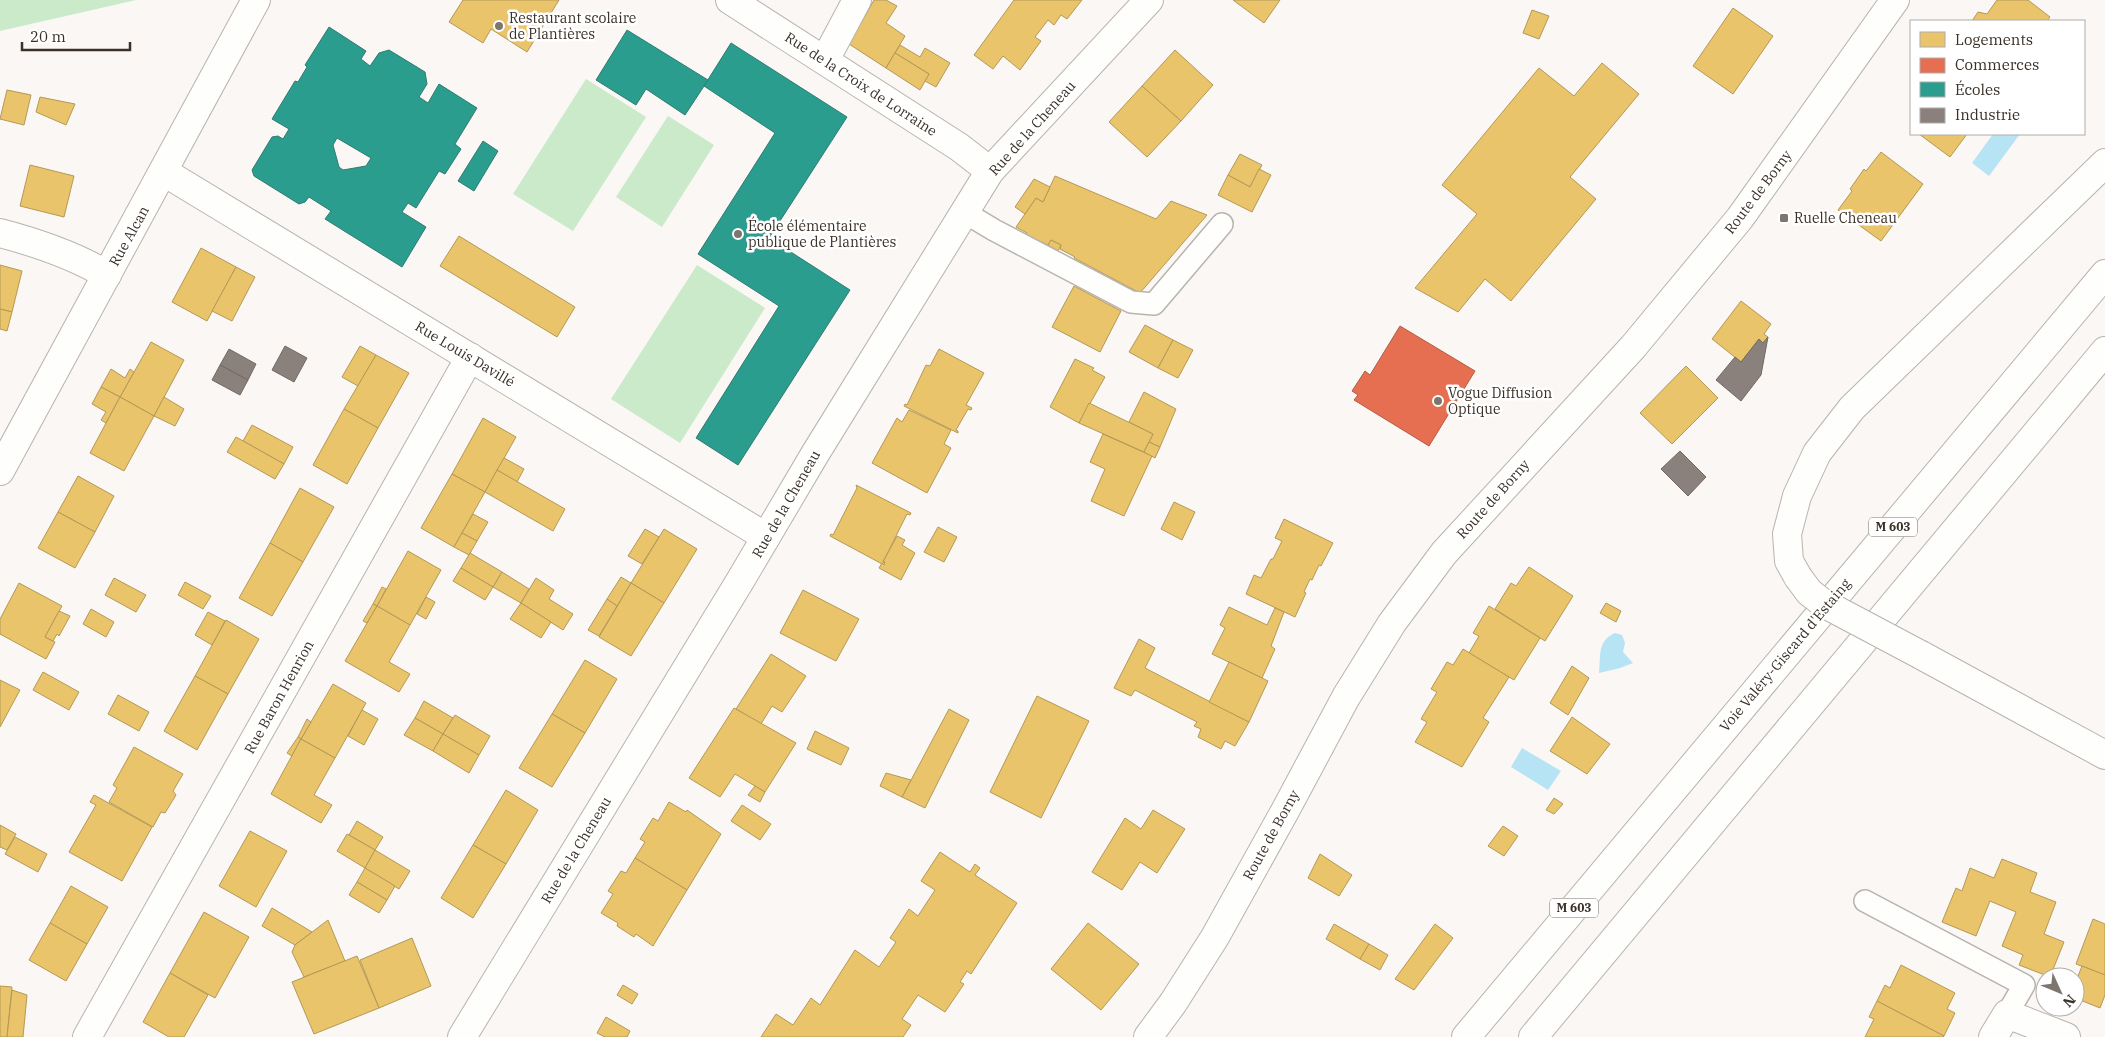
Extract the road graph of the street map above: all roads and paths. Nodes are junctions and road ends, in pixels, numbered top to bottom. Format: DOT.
graph roads {
  1 [pos="256,0"];
  2 [pos="730,0"];
  3 [pos="857,0"];
  4 [pos="1149,0"];
  5 [pos="1896,0"];
  6 [pos="825,60"];
  7 [pos="2105,163"];
  8 [pos="990,171"];
  9 [pos="164,172"];
  10 [pos="964,212"];
  11 [pos="1222,224"];
  12 [pos="0,233"];
  13 [pos="2105,274"];
  14 [pos="108,275"];
  15 [pos="2105,351"];
  16 [pos="470,357"];
  17 [pos="0,471"];
  18 [pos="766,537"];
  19 [pos="2105,755"];
  20 [pos="1865,901"];
  21 [pos="2007,1014"];
  22 [pos="87,1037"];
  23 [pos="462,1037"];
  24 [pos="1148,1037"];
  25 [pos="1466,1037"];
  26 [pos="1533,1037"];
  27 [pos="1993,1037"];
  28 [pos="2066,1037"];
  1 -- 9 [label="main road, Rue Alcan"];
  2 -- 6 [label="main road, Rue de la Croix de Lorraine"];
  3 -- 6 [label="main road"];
  4 -- 8 [label="main road, Rue de la Cheneau"];
  5 -- 24 [label="main road, Route de Borny"];
  6 -- 8 [label="main road, Rue de la Croix de Lorraine"];
  7 -- 19 [label="main road, bridge"];
  8 -- 10 [label="main road, Rue de la Cheneau"];
  9 -- 14 [label="main road, Rue Alcan"];
  9 -- 16 [label="main road, Rue Louis Davillé"];
  10 -- 11 [label="lane"];
  10 -- 18 [label="main road, Rue de la Cheneau"];
  12 -- 14 [label="main road"];
  13 -- 25 [label="main road, Voie Valéry-Giscard d'Estaing / M 603"];
  14 -- 17 [label="main road, Rue Alcan"];
  15 -- 26 [label="main road"];
  16 -- 18 [label="main road, Rue Louis Davillé"];
  16 -- 22 [label="main road, Rue Baron Henrion"];
  18 -- 23 [label="main road, Rue de la Cheneau"];
  20 -- 21 [label="lane"];
  21 -- 27 [label="main road"];
  21 -- 28 [label="main road"];
}
